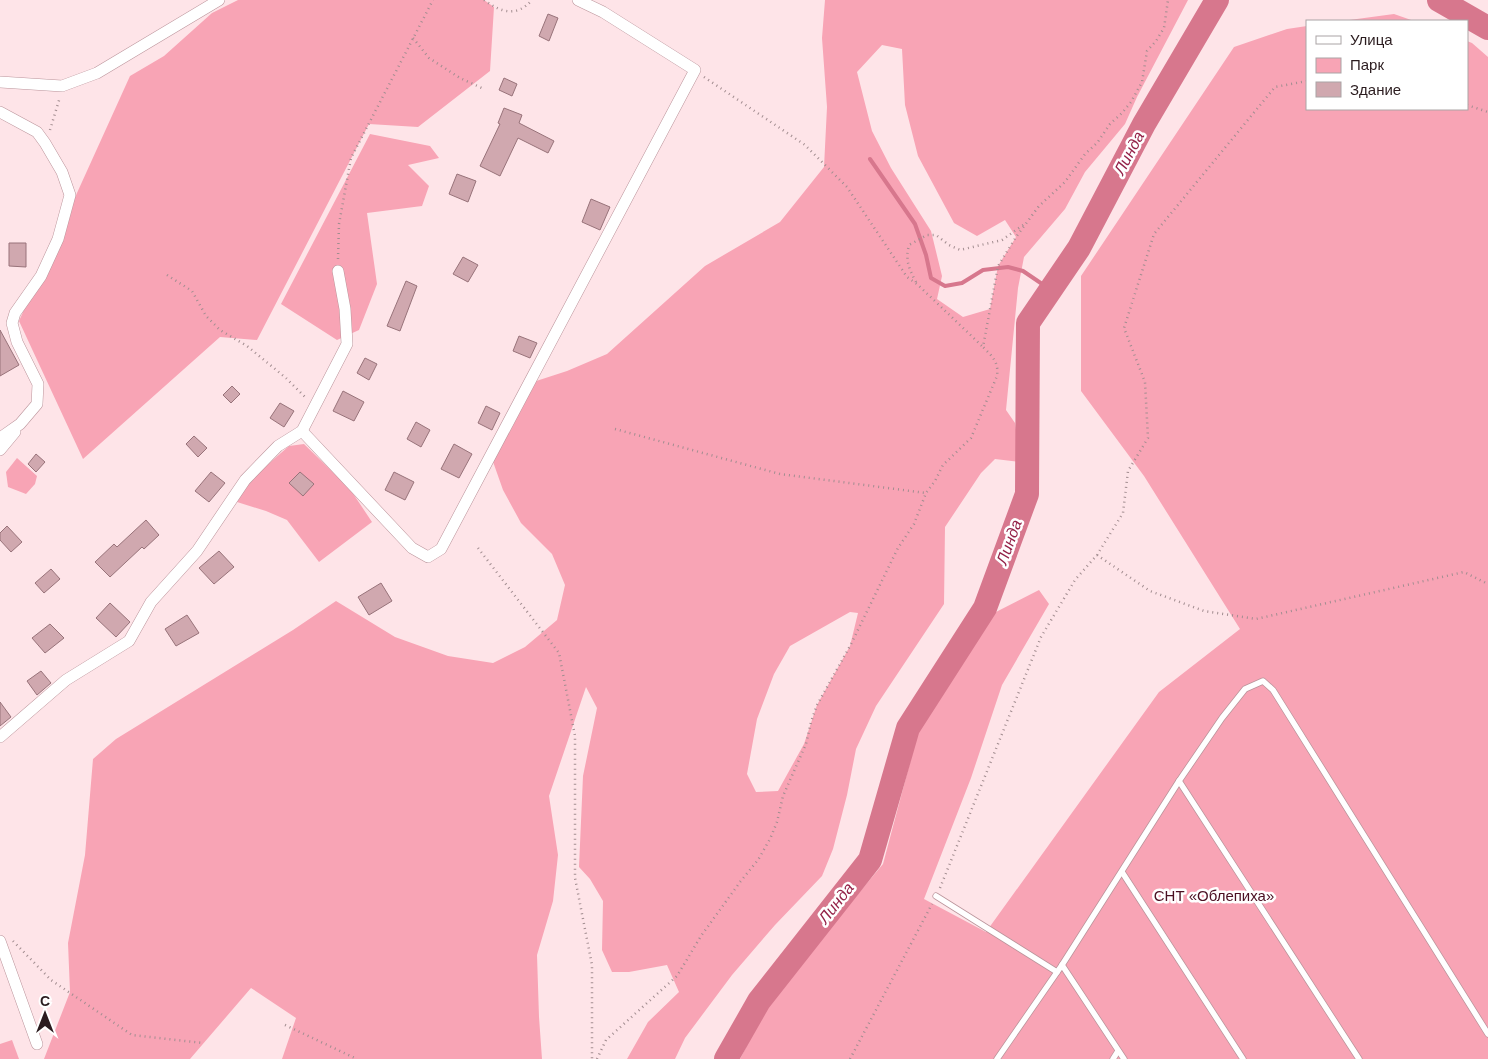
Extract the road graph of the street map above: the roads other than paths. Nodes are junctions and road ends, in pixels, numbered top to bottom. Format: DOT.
graph roads {
  1 [pos="218,0"];
  2 [pos="578,0"];
  3 [pos="0,82"];
  4 [pos="0,112"];
  5 [pos="338,271"];
  6 [pos="20,424"];
  7 [pos="302,431"];
  8 [pos="0,438"];
  9 [pos="0,450"];
  10 [pos="0,737"];
  11 [pos="1179,781"];
  12 [pos="1122,872"];
  13 [pos="936,896"];
  14 [pos="0,940"];
  15 [pos="1062,964"];
  16 [pos="1057,972"];
  17 [pos="1488,1034"];
  18 [pos="37,1044"];
  19 [pos="1118,1051"];
  20 [pos="997,1059"];
  21 [pos="1113,1059"];
  22 [pos="1124,1059"];
  23 [pos="1243,1059"];
  24 [pos="1359,1059"];
  1 -- 3 [label="street"];
  2 -- 7 [label="street"];
  4 -- 6 [label="street"];
  5 -- 7 [label="street"];
  6 -- 8 [label="street"];
  6 -- 9 [label="street"];
  7 -- 10 [label="street"];
  11 -- 12 [label="lane"];
  11 -- 17 [label="lane"];
  11 -- 24 [label="lane"];
  12 -- 15 [label="lane"];
  12 -- 23 [label="lane"];
  13 -- 16 [label="lane"];
  14 -- 18 [label="street"];
  15 -- 16 [label="lane"];
  15 -- 19 [label="lane"];
  16 -- 20 [label="lane"];
  19 -- 21 [label="lane"];
  19 -- 22 [label="lane"];
}
